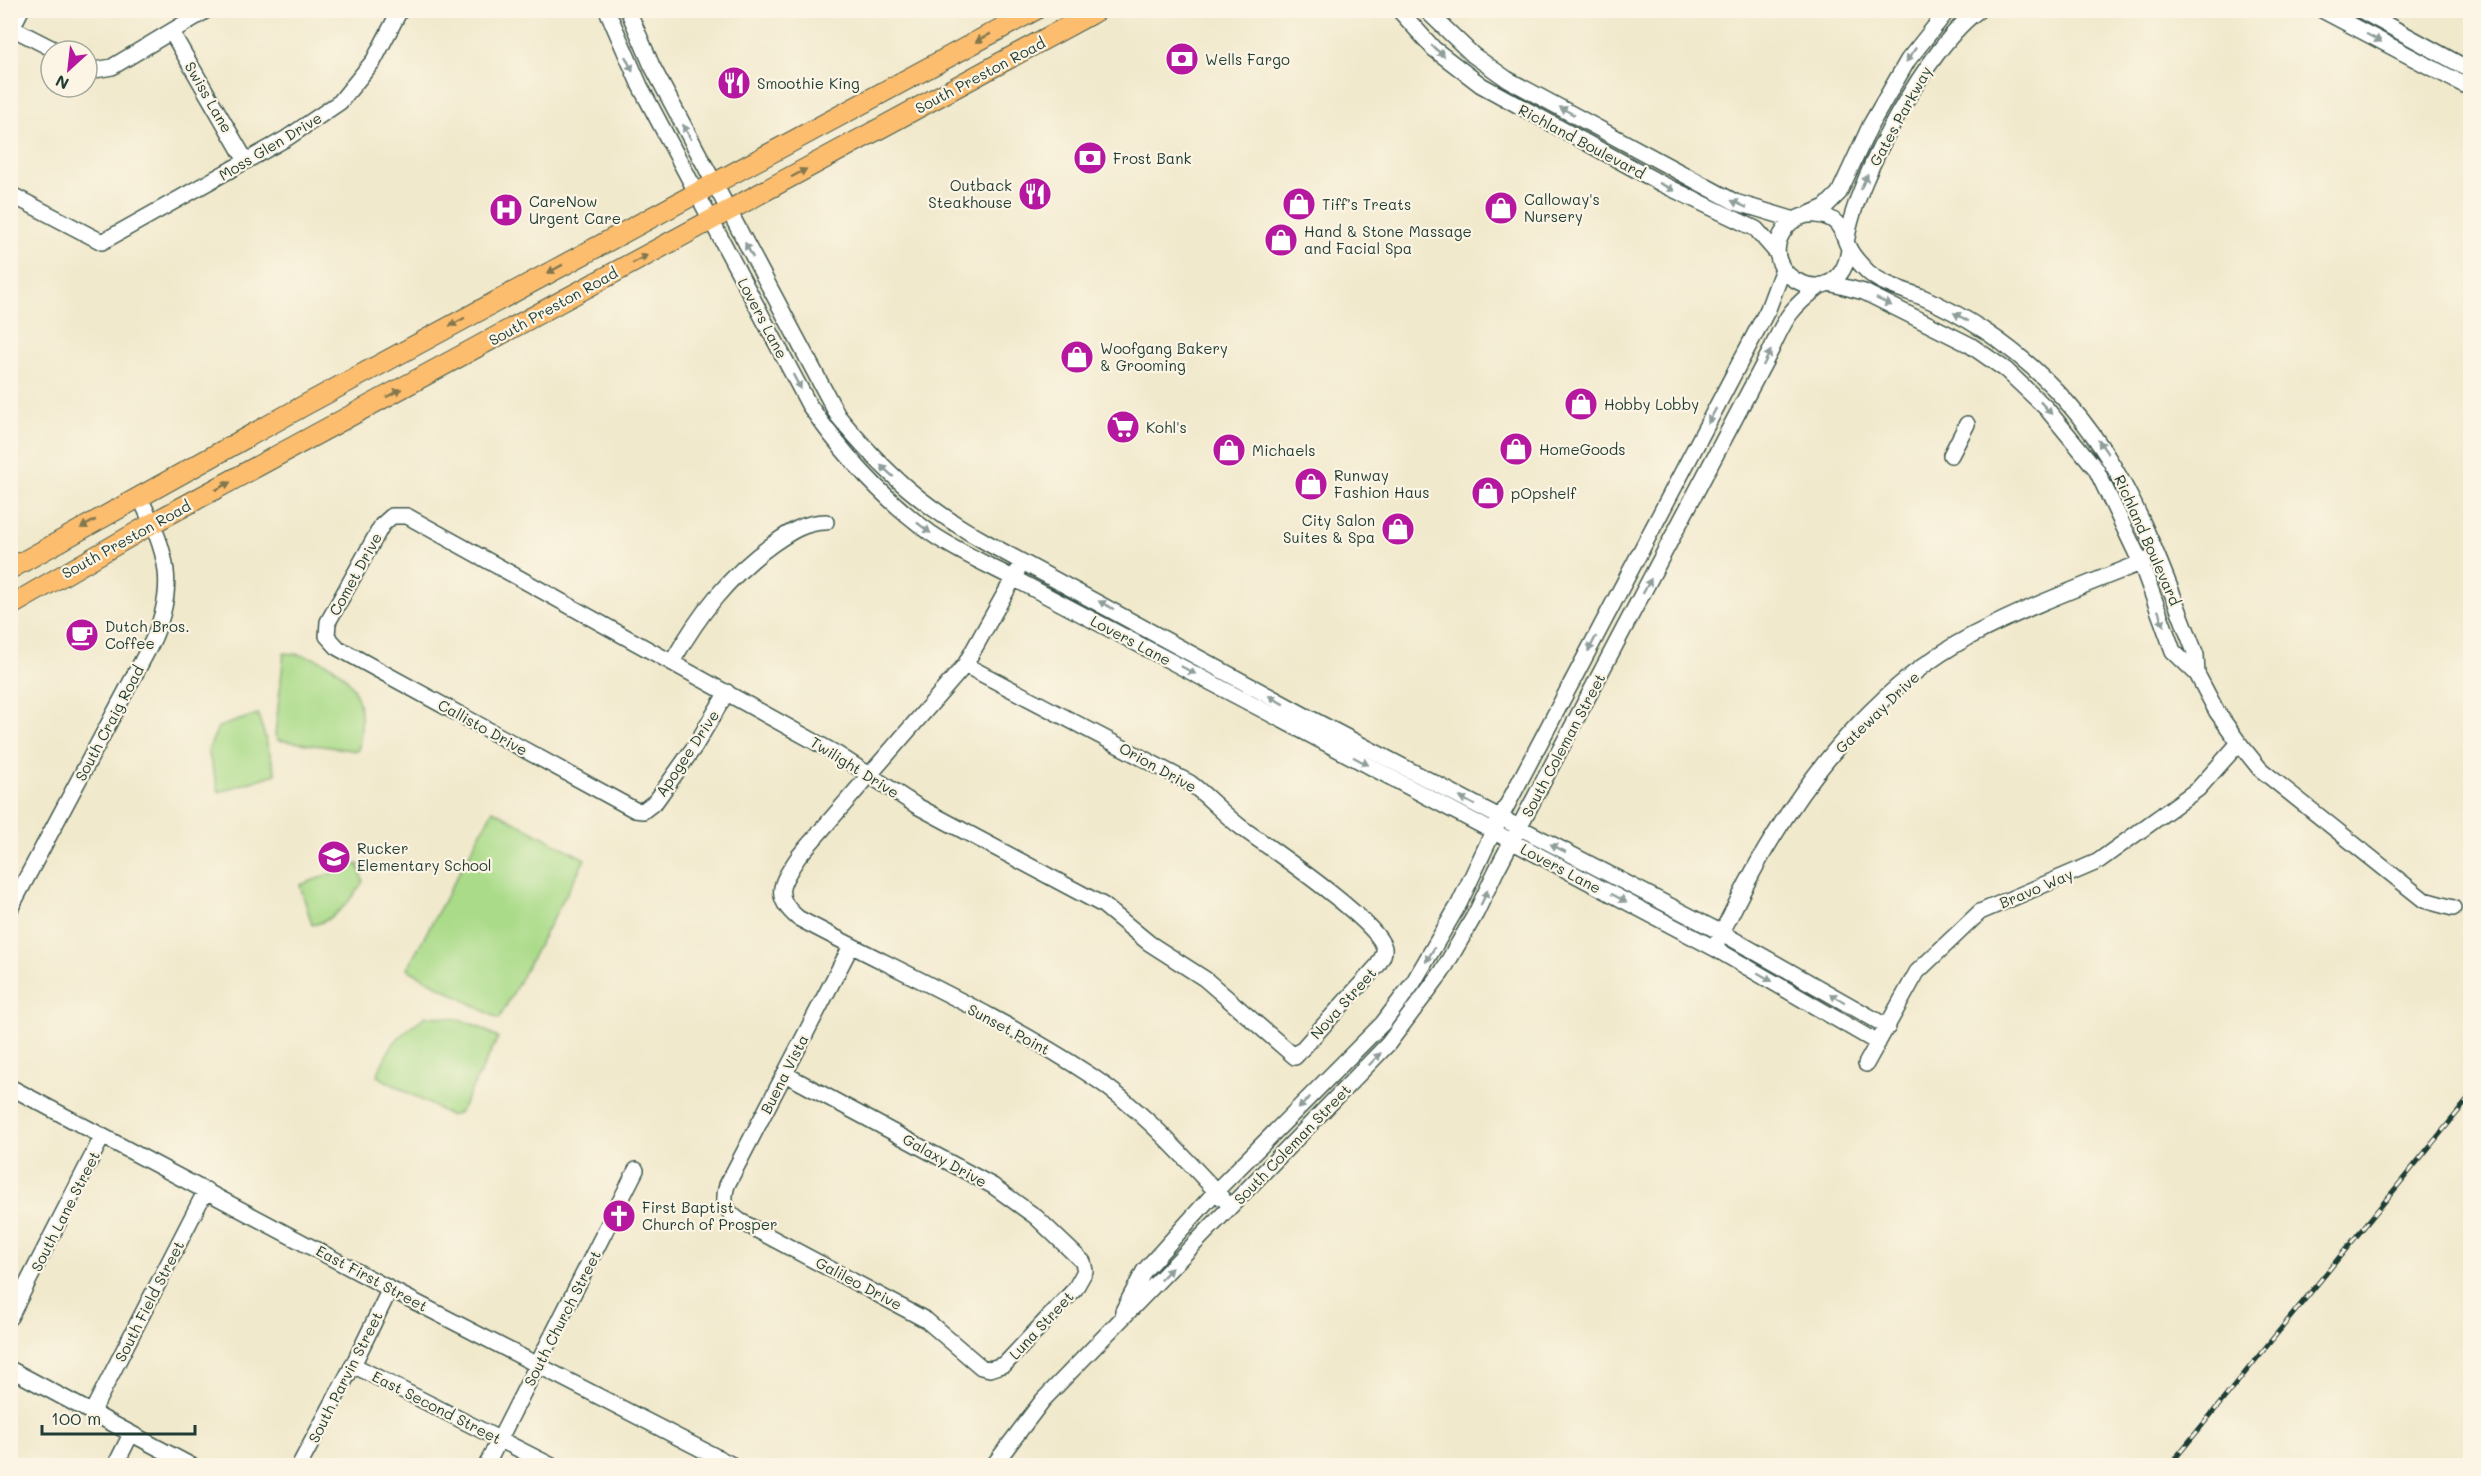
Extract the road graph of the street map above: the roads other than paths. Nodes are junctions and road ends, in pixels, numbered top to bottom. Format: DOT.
graph roads {
  1 [pos="21,10"];
  2 [pos="207,10"];
  3 [pos="400,10"];
  4 [pos="607,10"];
  5 [pos="628,10"];
  6 [pos="1035,10"];
  7 [pos="1098,10"];
  8 [pos="1399,10"];
  9 [pos="1426,10"];
  10 [pos="1948,10"];
  11 [pos="1979,10"];
  12 [pos="2322,10"];
  13 [pos="2360,10"];
  14 [pos="11,27"];
  15 [pos="172,33"];
  16 [pos="39,42"];
  17 [pos="99,68"];
  18 [pos="2470,70"];
  19 [pos="2470,88"];
  20 [pos="1871,124"];
  21 [pos="1889,134"];
  22 [pos="1637,149"];
  23 [pos="246,161"];
  24 [pos="1629,166"];
  25 [pos="715,184"];
  26 [pos="10,194"];
  27 [pos="698,194"];
  28 [pos="729,210"];
  29 [pos="1801,217"];
  30 [pos="711,219"];
  31 [pos="1848,244"];
  32 [pos="1777,253"];
  33 [pos="1783,269"];
  34 [pos="1825,284"];
  35 [pos="1732,378"];
  36 [pos="1751,388"];
  37 [pos="1967,424"];
  38 [pos="1951,455"];
  39 [pos="139,496"];
  40 [pos="392,516"];
  41 [pos="826,522"];
  42 [pos="153,524"];
  43 [pos="2158,556"];
  44 [pos="1023,561"];
  45 [pos="2141,563"];
  46 [pos="10,569"];
  47 [pos="1013,578"];
  48 [pos="10,606"];
  49 [pos="1612,606"];
  50 [pos="1631,616"];
  51 [pos="327,636"];
  52 [pos="672,662"];
  53 [pos="965,665"];
  54 [pos="2197,674"];
  55 [pos="727,692"];
  56 [pos="1299,720"];
  57 [pos="2239,743"];
  58 [pos="870,775"];
  59 [pos="643,811"];
  60 [pos="1497,825"];
  61 [pos="1519,828"];
  62 [pos="1512,842"];
  63 [pos="2453,908"];
  64 [pos="10,909"];
  65 [pos="1722,933"];
  66 [pos="851,946"];
  67 [pos="1384,947"];
  68 [pos="1714,948"];
  69 [pos="1888,1027"];
  70 [pos="1878,1043"];
  71 [pos="1295,1057"];
  72 [pos="1866,1064"];
  73 [pos="785,1074"];
  74 [pos="10,1087"];
  75 [pos="102,1137"];
  76 [pos="636,1170"];
  77 [pos="206,1190"];
  78 [pos="1216,1191"];
  79 [pos="724,1204"];
  80 [pos="1231,1207"];
  81 [pos="1085,1271"];
  82 [pos="390,1289"];
  83 [pos="10,1317"];
  84 [pos="1111,1332"];
  85 [pos="536,1363"];
  86 [pos="353,1365"];
  87 [pos="10,1369"];
  88 [pos="990,1369"];
  89 [pos="92,1412"];
  90 [pos="130,1434"];
  91 [pos="500,1439"];
  92 [pos="115,1466"];
  93 [pos="192,1466"];
  94 [pos="299,1466"];
  95 [pos="486,1466"];
  96 [pos="552,1466"];
  97 [pos="735,1466"];
  98 [pos="993,1466"];
  1 -- 14 [label="street"];
  2 -- 15 [label="street"];
  3 -- 23 [label="street, Moss Glen Drive"];
  4 -- 27 [label="street, Lovers Lane, one-way"];
  25 -- 5 [label="street, Lovers Lane, one-way"];
  6 -- 25 [label="main road, South Preston Road, one-way"];
  28 -- 7 [label="main road, South Preston Road, one-way"];
  8 -- 24 [label="street, Richland Boulevard, one-way"];
  22 -- 9 [label="street, Richland Boulevard, one-way"];
  10 -- 20 [label="street, Gates Parkway, one-way"];
  11 -- 21 [label="street, Gates Parkway"];
  12 -- 19 [label="street, one-way"];
  13 -- 18 [label="street"];
  14 -- 16 [label="street"];
  15 -- 17 [label="street"];
  15 -- 23 [label="street, Swiss Lane"];
  20 -- 21 [label="street"];
  20 -- 29 [label="street, Gates Parkway"];
  31 -- 21 [label="street, Gates Parkway, one-way"];
  22 -- 24 [label="street"];
  29 -- 22 [label="street, Richland Boulevard, one-way"];
  23 -- 26 [label="street, Moss Glen Drive"];
  24 -- 32 [label="street, Richland Boulevard, one-way"];
  25 -- 27 [label="main road, South Preston Road"];
  25 -- 28 [label="street, Lovers Lane"];
  27 -- 30 [label="street, Lovers Lane"];
  27 -- 39 [label="main road, South Preston Road, one-way"];
  28 -- 30 [label="main road, South Preston Road"];
  44 -- 28 [label="street, Lovers Lane, one-way"];
  29 -- 31 [label="street"];
  29 -- 32 [label="street"];
  42 -- 30 [label="main road, South Preston Road, one-way"];
  30 -- 47 [label="street, Lovers Lane, one-way"];
  31 -- 34 [label="street"];
  43 -- 31 [label="street, Richland Boulevard, one-way"];
  32 -- 33 [label="street"];
  33 -- 34 [label="street"];
  33 -- 35 [label="street, South Coleman Street"];
  36 -- 34 [label="street, South Coleman Street, one-way"];
  34 -- 45 [label="street, Richland Boulevard, one-way"];
  35 -- 36 [label="street"];
  35 -- 49 [label="street, South Coleman Street, one-way"];
  50 -- 36 [label="street, South Coleman Street, one-way"];
  37 -- 38 [label="street"];
  39 -- 42 [label="street, South Craig Road"];
  39 -- 46 [label="main road, South Preston Road, one-way"];
  40 -- 51 [label="street, Comet Drive"];
  40 -- 52 [label="street, Twilight Drive"];
  41 -- 52 [label="street"];
  42 -- 48 [label="main road, South Preston Road"];
  42 -- 64 [label="street, South Craig Road"];
  43 -- 45 [label="street, Gateway Drive"];
  43 -- 54 [label="street, Richland Boulevard"];
  44 -- 47 [label="street"];
  56 -- 44 [label="street, Lovers Lane, one-way"];
  45 -- 54 [label="street, Richland Boulevard, one-way"];
  45 -- 65 [label="street, Gateway Drive"];
  47 -- 53 [label="street"];
  47 -- 56 [label="street, Lovers Lane, one-way"];
  49 -- 50 [label="street"];
  49 -- 60 [label="street, South Coleman Street, one-way"];
  50 -- 61 [label="street, South Coleman Street"];
  51 -- 59 [label="street, Callisto Drive"];
  52 -- 55 [label="street, Twilight Drive"];
  53 -- 58 [label="street"];
  53 -- 67 [label="street, Orion Drive"];
  54 -- 57 [label="street, Richland Boulevard"];
  55 -- 58 [label="street, Twilight Drive"];
  55 -- 59 [label="street, Apogee Drive"];
  56 -- 60 [label="street, Lovers Lane"];
  57 -- 63 [label="street, Richland Boulevard"];
  57 -- 69 [label="street, Bravo Way"];
  58 -- 66 [label="street, Sunset Point"];
  58 -- 71 [label="street, Twilight Drive"];
  60 -- 61 [label="street, Lovers Lane"];
  60 -- 62 [label="street, Lovers Lane"];
  60 -- 78 [label="street, South Coleman Street, one-way"];
  61 -- 62 [label="street, South Coleman Street"];
  65 -- 61 [label="street, Lovers Lane, one-way"];
  62 -- 68 [label="street, Lovers Lane, one-way"];
  80 -- 62 [label="street, South Coleman Street, one-way"];
  65 -- 68 [label="street, Gateway Drive"];
  69 -- 65 [label="street, Lovers Lane, one-way"];
  66 -- 73 [label="street, Buena Vista"];
  66 -- 78 [label="street, Sunset Point"];
  67 -- 71 [label="street, Nova Street"];
  68 -- 70 [label="street, Lovers Lane, one-way"];
  69 -- 70 [label="street, Bravo Way"];
  70 -- 72 [label="street, Bravo Way"];
  73 -- 79 [label="street, Buena Vista"];
  73 -- 81 [label="street, Galaxy Drive"];
  74 -- 75 [label="street, East First Street"];
  75 -- 77 [label="street, East First Street"];
  75 -- 83 [label="street, South Lane Street"];
  76 -- 85 [label="street, South Church Street"];
  77 -- 82 [label="street, East First Street"];
  77 -- 89 [label="street, South Field Street"];
  78 -- 80 [label="street, Sunset Point"];
  78 -- 84 [label="street, South Coleman Street"];
  79 -- 88 [label="street, Galileo Drive"];
  84 -- 80 [label="street, South Coleman Street, one-way"];
  81 -- 88 [label="street, Luna Street"];
  82 -- 85 [label="street, East First Street"];
  82 -- 86 [label="street, South Parvin Street"];
  84 -- 98 [label="street, South Coleman Street"];
  85 -- 91 [label="street, South Church Street"];
  85 -- 97 [label="street, East First Street"];
  86 -- 91 [label="street, East Second Street"];
  86 -- 94 [label="street, South Parvin Street"];
  87 -- 89 [label="street"];
  89 -- 90 [label="street"];
  90 -- 92 [label="street"];
  90 -- 93 [label="street"];
  91 -- 95 [label="street, South Church Street"];
  91 -- 96 [label="street, East Second Street"];
}
